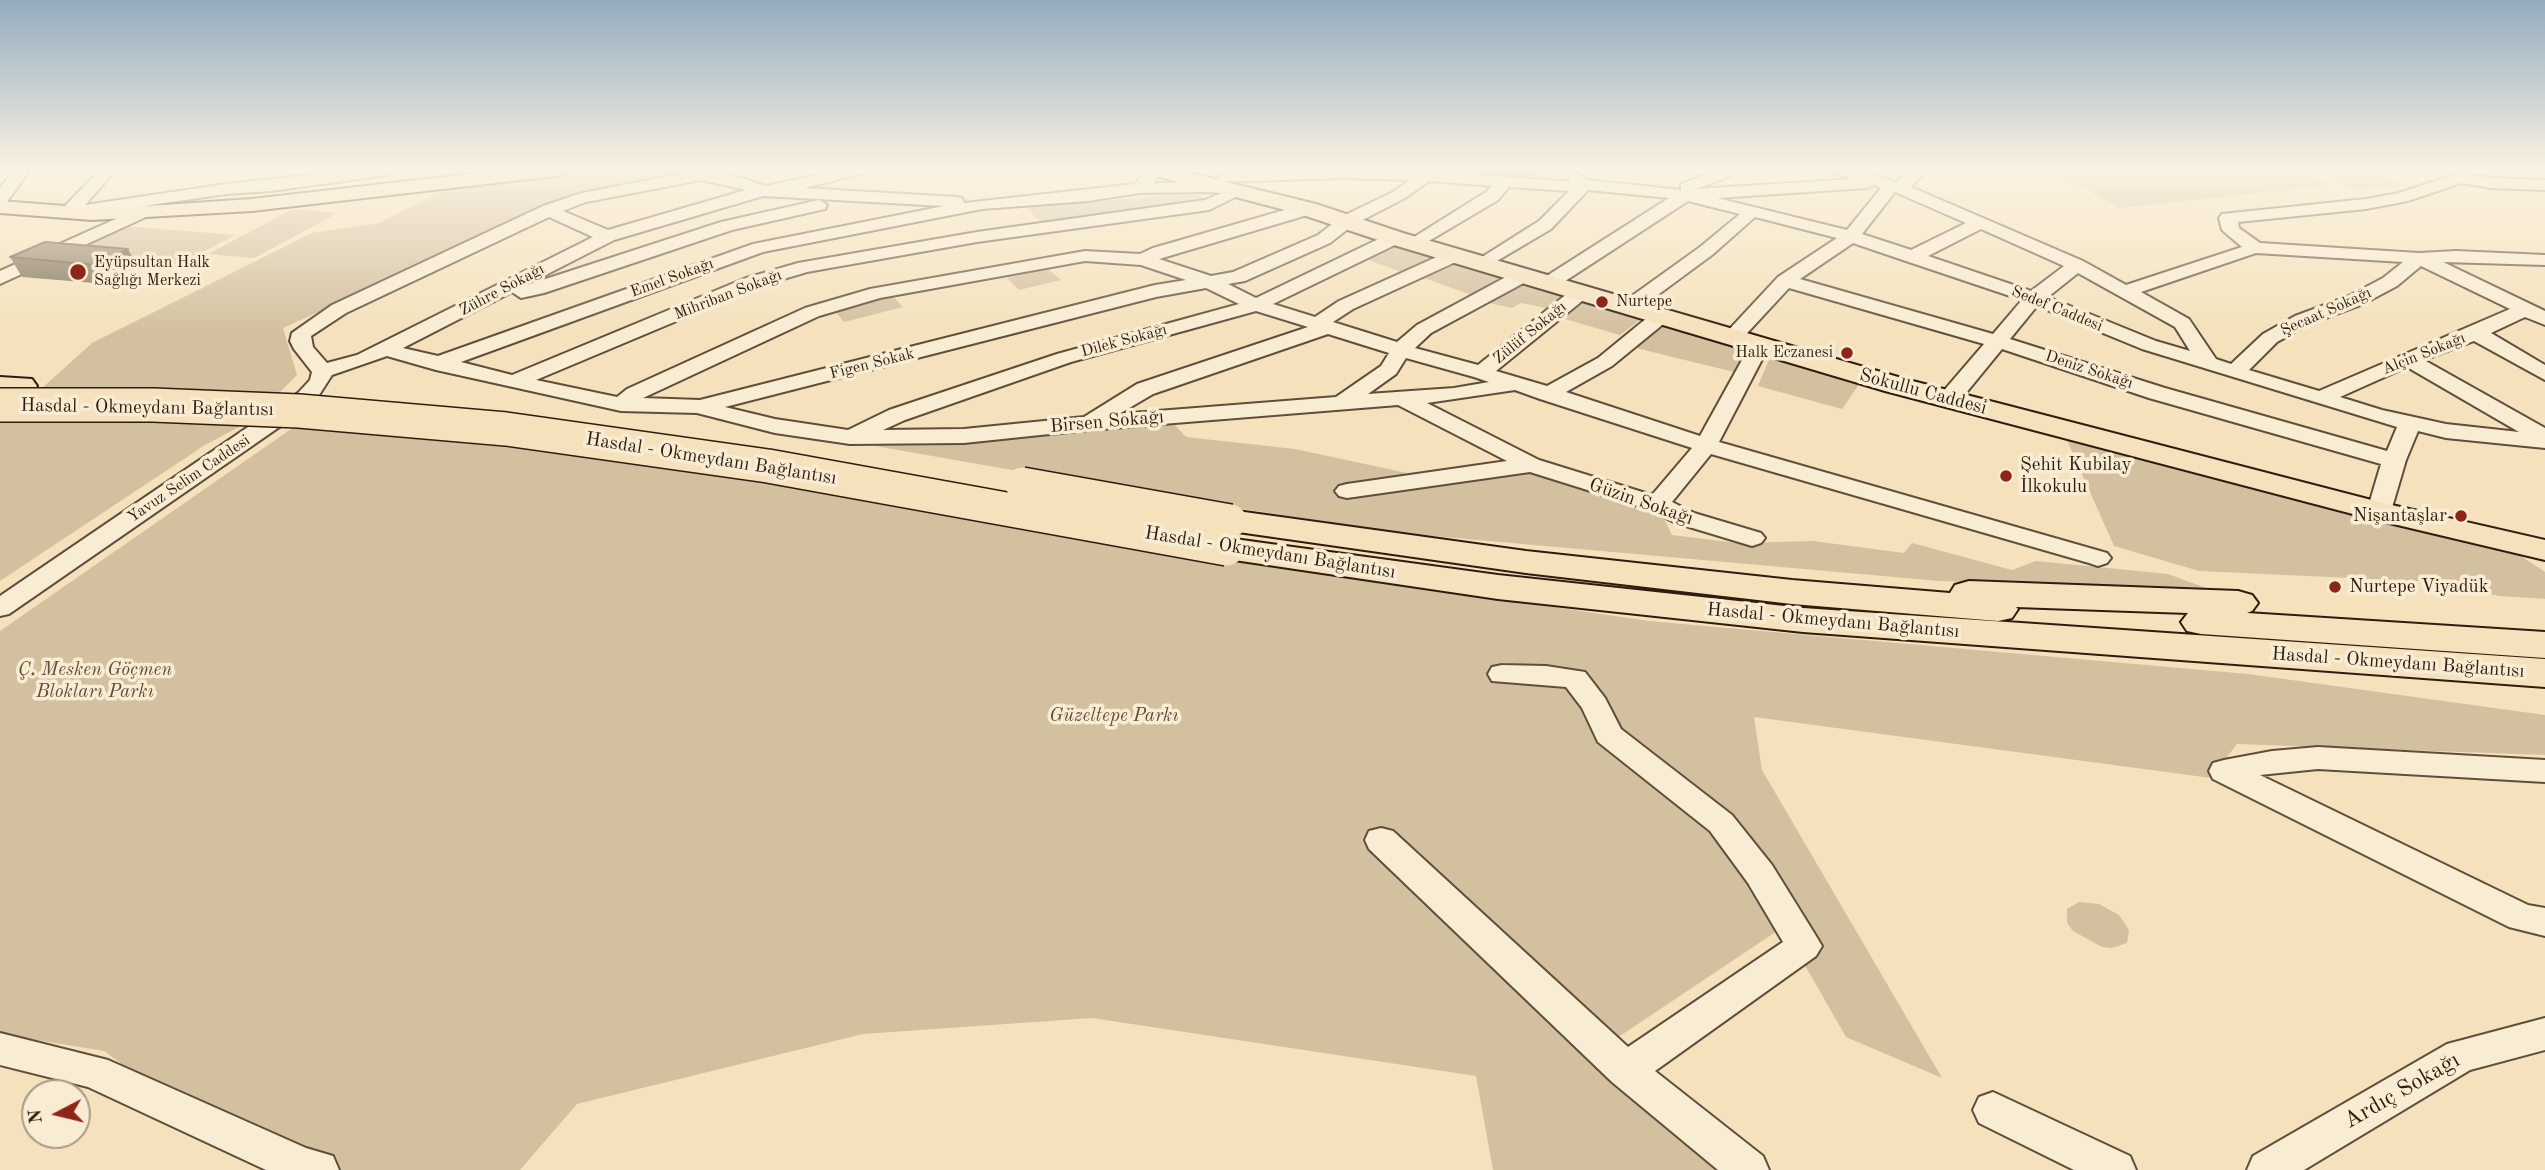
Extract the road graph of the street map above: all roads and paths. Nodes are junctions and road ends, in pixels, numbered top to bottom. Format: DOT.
graph roads {
  1 [pos="115,225"];
  2 [pos="518,225"];
  3 [pos="577,225"];
  4 [pos="645,225"];
  5 [pos="732,225"];
  6 [pos="784,225"];
  7 [pos="877,225"];
  8 [pos="1059,225"];
  9 [pos="1062,225"];
  10 [pos="1254,225"];
  11 [pos="1342,225"];
  12 [pos="1358,225"];
  13 [pos="1436,225"];
  14 [pos="1545,225"];
  15 [pos="1627,225"];
  16 [pos="1737,225"];
  17 [pos="1809,225"];
  18 [pos="1860,225"];
  19 [pos="1976,225"];
  20 [pos="1988,225"];
  21 [pos="2230,225"];
  22 [pos="608,236"];
  23 [pos="1852,236"];
  24 [pos="1406,240"];
  25 [pos="789,242"];
  26 [pos="2255,248"];
  27 [pos="1456,255"];
  28 [pos="1085,256"];
  29 [pos="1912,257"];
  30 [pos="2419,258"];
  31 [pos="1143,260"];
  32 [pos="2545,260"];
  33 [pos="1485,264"];
  34 [pos="2077,265"];
  35 [pos="804,267"];
  36 [pos="0,278"];
  37 [pos="1537,279"];
  38 [pos="1207,281"];
  39 [pos="1785,281"];
  40 [pos="2123,292"];
  41 [pos="1580,293"];
  42 [pos="495,295"];
  43 [pos="814,296"];
  44 [pos="2034,298"];
  45 [pos="1256,305"];
  46 [pos="1629,307"];
  47 [pos="2526,309"];
  48 [pos="1660,317"];
  49 [pos="2545,319"];
  50 [pos="1323,325"];
  51 [pos="2476,333"];
  52 [pos="1731,339"];
  53 [pos="1997,341"];
  54 [pos="1759,346"];
  55 [pos="386,349"];
  56 [pos="1401,350"];
  57 [pos="2408,359"];
  58 [pos="2208,363"];
  59 [pos="436,364"];
  60 [pos="323,371"];
  61 [pos="2236,371"];
  62 [pos="1481,373"];
  63 [pos="2545,374"];
  64 [pos="514,382"];
  65 [pos="1516,383"];
  66 [pos="7,393"];
  67 [pos="1548,394"];
  68 [pos="1401,398"];
  69 [pos="2320,398"];
  70 [pos="1949,399"];
  71 [pos="621,404"];
  72 [pos="1340,404"];
  73 [pos="700,407"];
  74 [pos="1088,423"];
  75 [pos="2410,423"];
  76 [pos="850,437"];
  77 [pos="2545,439"];
  78 [pos="1706,445"];
  79 [pos="2394,460"];
  80 [pos="1531,465"];
  81 [pos="1347,491"];
  82 [pos="1657,504"];
  83 [pos="2379,511"];
  84 [pos="1229,535"];
  85 [pos="1752,538"];
  86 [pos="2545,550"];
  87 [pos="2098,558"];
  88 [pos="1702,580"];
  89 [pos="0,608"];
  90 [pos="2545,622"];
  91 [pos="2545,645"];
  92 [pos="2545,673"];
  93 [pos="1502,674"];
  94 [pos="2545,771"];
  95 [pos="1381,840"];
  96 [pos="2545,922"];
  97 [pos="2545,1034"];
  98 [pos="0,1049"];
  99 [pos="1626,1070"];
  100 [pos="1993,1110"];
  101 [pos="319,1170"];
  102 [pos="1749,1170"];
  103 [pos="2116,1170"];
  104 [pos="2267,1170"];
  1 -- 36 [label="street"];
  2 -- 60 [label="street"];
  3 -- 22 [label="street"];
  4 -- 22 [label="street, Zühre Sokağı"];
  5 -- 42 [label="street"];
  6 -- 25 [label="street"];
  7 -- 25 [label="street, Emel Sokağı"];
  8 -- 9 [label="street, Mihriban Sokağı"];
  8 -- 28 [label="street"];
  8 -- 35 [label="street, Mihriban Sokağı"];
  10 -- 31 [label="street"];
  11 -- 38 [label="street, Figen Sokak"];
  12 -- 24 [label="main road, Sokullu Caddesi"];
  13 -- 24 [label="street, Dilek Sokağı"];
  14 -- 33 [label="street"];
  15 -- 37 [label="street"];
  16 -- 46 [label="street"];
  17 -- 23 [label="street, Sedef Caddesi"];
  18 -- 23 [label="street"];
  19 -- 29 [label="street"];
  20 -- 34 [label="street"];
  21 -- 26 [label="street"];
  22 -- 42 [label="street, Zühre Sokağı"];
  23 -- 29 [label="street, Sedef Caddesi"];
  23 -- 39 [label="street"];
  24 -- 27 [label="main road, Sokullu Caddesi"];
  24 -- 45 [label="street, Dilek Sokağı"];
  25 -- 35 [label="street"];
  25 -- 59 [label="street, Emel Sokağı"];
  26 -- 30 [label="street"];
  26 -- 40 [label="street"];
  27 -- 33 [label="main road, Sokullu Caddesi"];
  27 -- 50 [label="street"];
  28 -- 31 [label="street"];
  28 -- 43 [label="street"];
  29 -- 44 [label="street, Sedef Caddesi"];
  30 -- 32 [label="street"];
  30 -- 47 [label="street"];
  30 -- 61 [label="street, Şecaat Sokağı"];
  31 -- 38 [label="street"];
  33 -- 37 [label="main road, Sokullu Caddesi"];
  34 -- 40 [label="street"];
  34 -- 44 [label="street"];
  35 -- 43 [label="street"];
  35 -- 64 [label="street, Mihriban Sokağı"];
  37 -- 41 [label="main road, Sokullu Caddesi"];
  37 -- 56 [label="street"];
  38 -- 45 [label="street"];
  38 -- 73 [label="street, Figen Sokak"];
  39 -- 52 [label="street"];
  39 -- 53 [label="street, Deniz Sokağı"];
  40 -- 58 [label="street"];
  41 -- 46 [label="main road, Sokullu Caddesi"];
  41 -- 62 [label="street, Zülüf Sokağı"];
  42 -- 55 [label="street, Zühre Sokağı"];
  43 -- 71 [label="street"];
  44 -- 53 [label="street"];
  44 -- 58 [label="street, Sedef Caddesi"];
  45 -- 50 [label="street"];
  45 -- 76 [label="street, Dilek Sokağı"];
  46 -- 48 [label="main road, Sokullu Caddesi"];
  47 -- 49 [label="street"];
  47 -- 51 [label="street, Alçin Sokağı"];
  48 -- 52 [label="main road, Sokullu Caddesi"];
  48 -- 67 [label="street"];
  50 -- 56 [label="street"];
  50 -- 74 [label="street"];
  51 -- 57 [label="street, Alçin Sokağı"];
  51 -- 63 [label="street"];
  52 -- 54 [label="main road, Sokullu Caddesi"];
  53 -- 70 [label="street"];
  53 -- 79 [label="street, Deniz Sokağı"];
  54 -- 70 [label="main road, Sokullu Caddesi"];
  54 -- 78 [label="street"];
  55 -- 59 [label="street, Figen Sokak"];
  55 -- 60 [label="street, Zühre Sokağı"];
  56 -- 62 [label="street"];
  56 -- 72 [label="street"];
  57 -- 69 [label="street, Alçin Sokağı"];
  57 -- 77 [label="street"];
  58 -- 61 [label="street, Sedef Caddesi"];
  59 -- 64 [label="street, Figen Sokak"];
  60 -- 89 [label="street, Yavuz Selim Caddesi"];
  61 -- 69 [label="street, Sedef Caddesi"];
  62 -- 65 [label="street"];
  64 -- 71 [label="street, Figen Sokak"];
  65 -- 67 [label="street"];
  65 -- 68 [label="street, Birsen Sokağı"];
  66 -- 84 [label="highway, Hasdal - Okmeydanı Bağlantısı, bridge"];
  67 -- 78 [label="street"];
  68 -- 72 [label="street, Birsen Sokağı"];
  68 -- 80 [label="street, Güzin Sokağı"];
  69 -- 75 [label="street, Sedef Caddesi"];
  70 -- 83 [label="main road, Sokullu Caddesi"];
  71 -- 73 [label="street, Figen Sokak"];
  72 -- 74 [label="street, Birsen Sokağı"];
  73 -- 76 [label="street, Birsen Sokağı"];
  74 -- 76 [label="street, Birsen Sokağı"];
  75 -- 77 [label="street, Sedef Caddesi"];
  75 -- 79 [label="street"];
  78 -- 82 [label="street"];
  78 -- 87 [label="street"];
  79 -- 83 [label="street"];
  80 -- 81 [label="street, Güzin Sokağı"];
  80 -- 82 [label="street, Güzin Sokağı"];
  82 -- 85 [label="street, Güzin Sokağı"];
  83 -- 86 [label="main road, Sokullu Caddesi"];
  84 -- 88 [label="highway, Hasdal - Okmeydanı Bağlantısı"];
  84 -- 92 [label="highway, Hasdal - Okmeydanı Bağlantısı"];
  88 -- 90 [label="highway"];
  88 -- 91 [label="highway, Hasdal - Okmeydanı Bağlantısı"];
  93 -- 99 [label="street"];
  94 -- 96 [label="street"];
  95 -- 99 [label="street"];
  97 -- 104 [label="street, Ardıç Sokağı"];
  98 -- 101 [label="street"];
  99 -- 102 [label="street"];
  100 -- 103 [label="street"];
}
